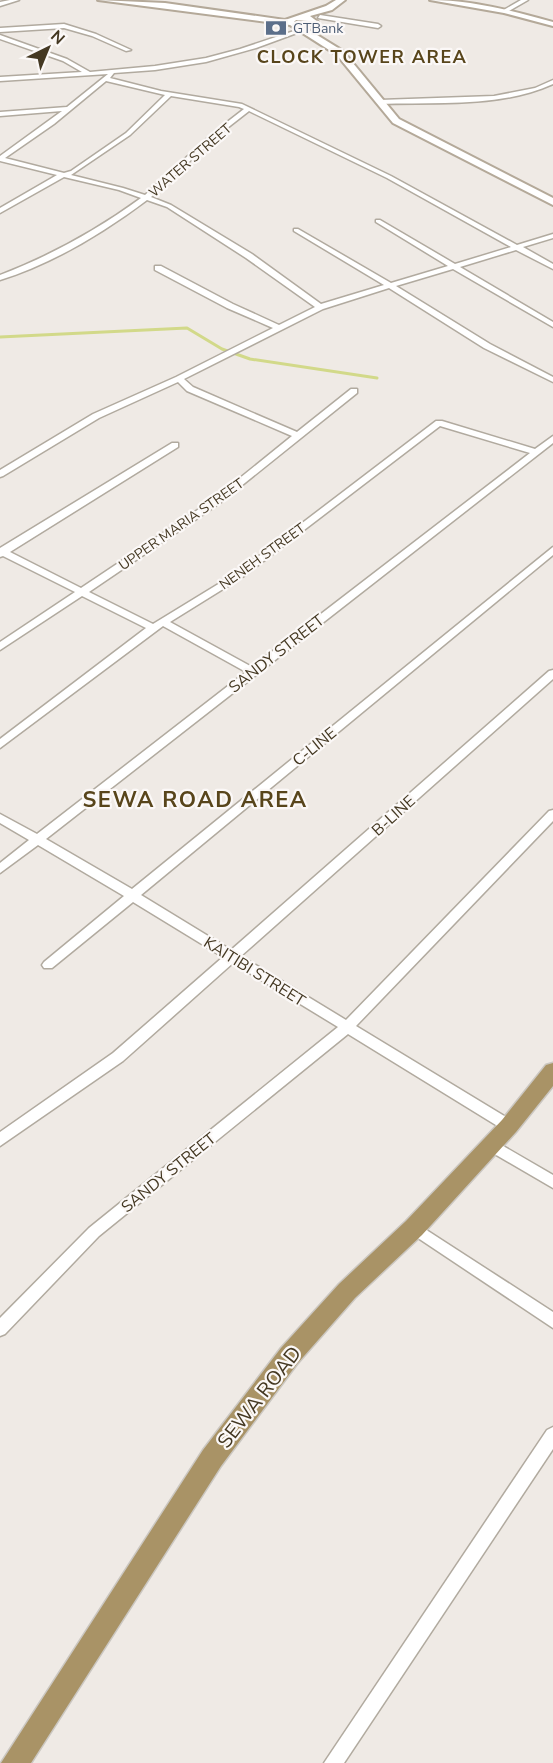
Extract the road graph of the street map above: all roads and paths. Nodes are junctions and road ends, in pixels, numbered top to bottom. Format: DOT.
graph roads {
  1 [pos="16,0"];
  2 [pos="102,0"];
  3 [pos="341,0"];
  4 [pos="434,0"];
  5 [pos="525,0"];
  6 [pos="0,4"];
  7 [pos="329,8"];
  8 [pos="505,11"];
  9 [pos="316,21"];
  10 [pos="295,23"];
  11 [pos="553,24"];
  12 [pos="378,26"];
  13 [pos="15,29"];
  14 [pos="0,30"];
  15 [pos="0,36"];
  16 [pos="319,38"];
  17 [pos="128,50"];
  18 [pos="115,71"];
  19 [pos="88,73"];
  20 [pos="102,75"];
  21 [pos="0,79"];
  22 [pos="553,82"];
  23 [pos="170,94"];
  24 [pos="380,102"];
  25 [pos="67,109"];
  26 [pos="249,109"];
  27 [pos="0,114"];
  28 [pos="0,159"];
  29 [pos="65,175"];
  30 [pos="146,198"];
  31 [pos="553,202"];
  32 [pos="0,211"];
  33 [pos="378,221"];
  34 [pos="297,230"];
  35 [pos="553,236"];
  36 [pos="517,247"];
  37 [pos="455,266"];
  38 [pos="553,267"];
  39 [pos="158,268"];
  40 [pos="0,278"];
  41 [pos="390,286"];
  42 [pos="320,308"];
  43 [pos="553,325"];
  44 [pos="280,328"];
  45 [pos="179,379"];
  46 [pos="553,380"];
  47 [pos="354,391"];
  48 [pos="299,435"];
  49 [pos="553,439"];
  50 [pos="175,445"];
  51 [pos="537,452"];
  52 [pos="0,474"];
  53 [pos="553,550"];
  54 [pos="1,552"];
  55 [pos="81,592"];
  56 [pos="163,622"];
  57 [pos="153,628"];
  58 [pos="0,646"];
  59 [pos="253,672"];
  60 [pos="553,673"];
  61 [pos="0,744"];
  62 [pos="553,814"];
  63 [pos="0,818"];
  64 [pos="38,840"];
  65 [pos="0,869"];
  66 [pos="132,895"];
  67 [pos="233,957"];
  68 [pos="48,965"];
  69 [pos="346,1028"];
  70 [pos="553,1071"];
  71 [pos="509,1126"];
  72 [pos="0,1140"];
  73 [pos="491,1145"];
  74 [pos="553,1182"];
  75 [pos="414,1228"];
  76 [pos="553,1321"];
  77 [pos="0,1329"];
  78 [pos="553,1435"];
  79 [pos="15,1763"];
  80 [pos="333,1763"];
  1 -- 6 [label="street"];
  2 -- 10 [label="street"];
  3 -- 7 [label="street"];
  4 -- 8 [label="street"];
  5 -- 8 [label="street"];
  7 -- 9 [label="street"];
  7 -- 10 [label="street"];
  8 -- 11 [label="street"];
  9 -- 10 [label="street"];
  9 -- 12 [label="street"];
  9 -- 16 [label="street"];
  10 -- 16 [label="street"];
  10 -- 18 [label="street"];
  13 -- 14 [label="street"];
  13 -- 15 [label="street"];
  13 -- 17 [label="street"];
  15 -- 19 [label="street"];
  16 -- 24 [label="street"];
  18 -- 20 [label="street"];
  18 -- 20 [label="street"];
  19 -- 20 [label="street"];
  19 -- 21 [label="street"];
  20 -- 23 [label="street, WATER STREET"];
  20 -- 25 [label="street"];
  22 -- 24 [label="street"];
  23 -- 26 [label="street, WATER STREET"];
  23 -- 29 [label="street"];
  24 -- 31 [label="street"];
  25 -- 27 [label="street"];
  25 -- 28 [label="street"];
  26 -- 30 [label="street, WATER STREET"];
  26 -- 36 [label="street"];
  28 -- 29 [label="street"];
  29 -- 30 [label="street"];
  29 -- 32 [label="street"];
  30 -- 40 [label="street, WATER STREET"];
  30 -- 42 [label="street"];
  33 -- 37 [label="street"];
  34 -- 41 [label="street"];
  35 -- 36 [label="street"];
  36 -- 37 [label="street"];
  36 -- 38 [label="street"];
  37 -- 41 [label="street"];
  37 -- 43 [label="street"];
  39 -- 44 [label="street"];
  41 -- 42 [label="street"];
  41 -- 46 [label="street"];
  42 -- 44 [label="street"];
  44 -- 45 [label="street"];
  45 -- 48 [label="street"];
  45 -- 52 [label="street"];
  47 -- 48 [label="street, UPPER MARIA STREET"];
  48 -- 55 [label="street, UPPER MARIA STREET"];
  49 -- 51 [label="street, SANDY STREET"];
  50 -- 54 [label="street"];
  51 -- 56 [label="street, NENEH STREET"];
  51 -- 59 [label="street, SANDY STREET"];
  53 -- 66 [label="street, C-LINE"];
  54 -- 55 [label="street"];
  55 -- 57 [label="street"];
  55 -- 58 [label="street, UPPER MARIA STREET"];
  56 -- 57 [label="street, NENEH STREET"];
  56 -- 59 [label="street"];
  57 -- 61 [label="street, NENEH STREET"];
  59 -- 64 [label="street, SANDY STREET"];
  60 -- 67 [label="street, B-LINE"];
  62 -- 69 [label="street, SANDY STREET"];
  63 -- 64 [label="street, KAITIBI STREET"];
  64 -- 65 [label="street, SANDY STREET"];
  64 -- 66 [label="street, KAITIBI STREET"];
  66 -- 67 [label="street, KAITIBI STREET"];
  66 -- 68 [label="street, C-LINE"];
  67 -- 69 [label="street, KAITIBI STREET"];
  67 -- 72 [label="street, B-LINE"];
  69 -- 71 [label="street, KAITIBI STREET"];
  69 -- 77 [label="street, SANDY STREET"];
  70 -- 71 [label="main road, SEWA ROAD"];
  71 -- 73 [label="main road, SEWA ROAD"];
  73 -- 74 [label="street"];
  73 -- 75 [label="main road, SEWA ROAD"];
  75 -- 76 [label="street"];
  75 -- 79 [label="main road, SEWA ROAD"];
  78 -- 80 [label="street"];
}
